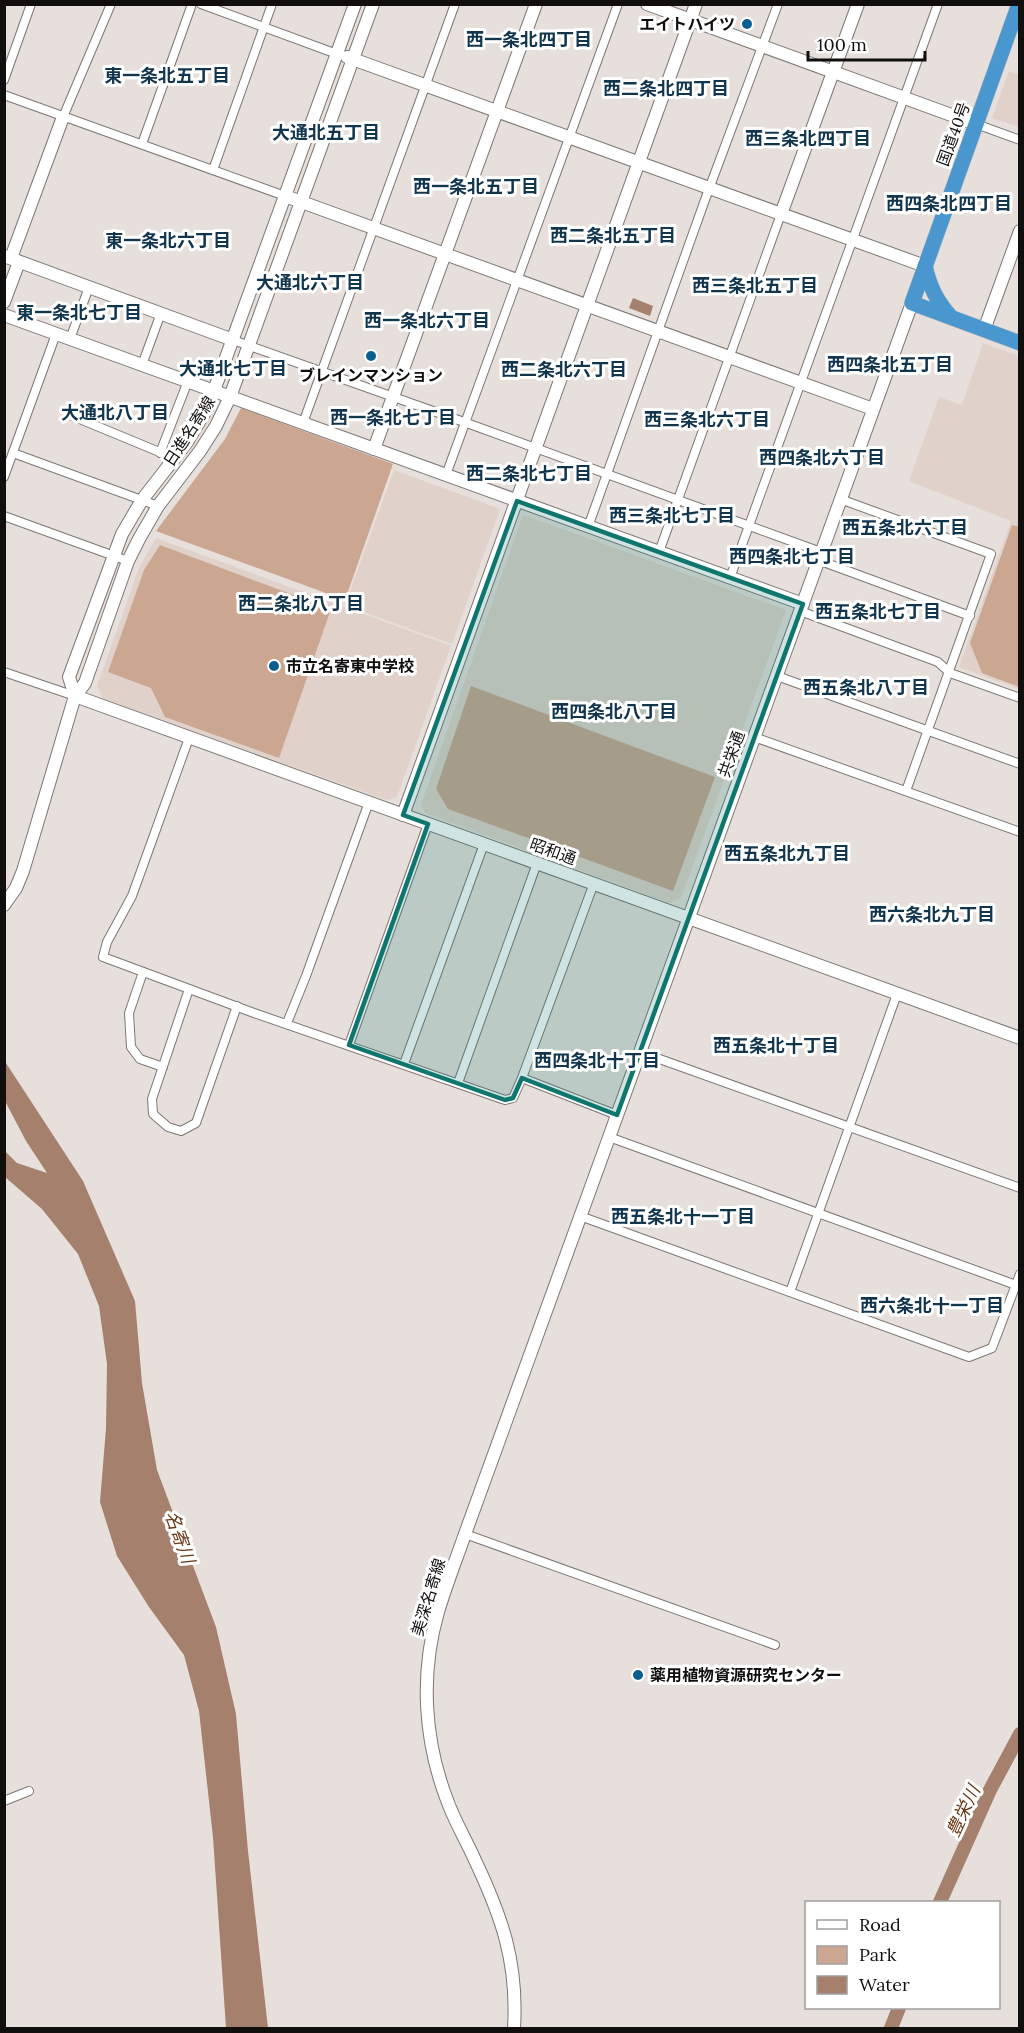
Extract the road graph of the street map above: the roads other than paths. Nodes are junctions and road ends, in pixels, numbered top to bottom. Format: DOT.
graph roads {
  1 [pos="32,4"];
  2 [pos="111,4"];
  3 [pos="192,4"];
  4 [pos="201,4"];
  5 [pos="272,4"];
  6 [pos="355,4"];
  7 [pos="373,4"];
  8 [pos="455,4"];
  9 [pos="536,4"];
  10 [pos="618,4"];
  11 [pos="647,4"];
  12 [pos="696,4"];
  13 [pos="778,4"];
  14 [pos="858,4"];
  15 [pos="938,4"];
  16 [pos="1019,4"];
  17 [pos="691,21"];
  18 [pos="264,27"];
  19 [pos="763,46"];
  20 [pos="337,54"];
  21 [pos="352,59"];
  22 [pos="833,72"];
  23 [pos="4,80"];
  24 [pos="426,86"];
  25 [pos="4,94"];
  26 [pos="904,98"];
  27 [pos="497,111"];
  28 [pos="63,117"];
  29 [pos="976,124"];
  30 [pos="568,137"];
  31 [pos="1020,140"];
  32 [pos="142,144"];
  33 [pos="639,163"];
  34 [pos="213,170"];
  35 [pos="709,188"];
  36 [pos="285,196"];
  37 [pos="302,202"];
  38 [pos="781,214"];
  39 [pos="374,229"];
  40 [pos="1020,231"];
  41 [pos="852,240"];
  42 [pos="445,255"];
  43 [pos="12,259"];
  44 [pos="925,266"];
  45 [pos="516,280"];
  46 [pos="89,287"];
  47 [pos="4,302"];
  48 [pos="912,303"];
  49 [pos="587,306"];
  50 [pos="161,313"];
  51 [pos="4,315"];
  52 [pos="952,318"];
  53 [pos="984,330"];
  54 [pos="658,331"];
  55 [pos="56,334"];
  56 [pos="70,339"];
  57 [pos="233,340"];
  58 [pos="1020,343"];
  59 [pos="250,346"];
  60 [pos="729,357"];
  61 [pos="142,365"];
  62 [pos="322,371"];
  63 [pos="188,381"];
  64 [pos="802,383"];
  65 [pos="215,391"];
  66 [pos="393,396"];
  67 [pos="230,397"];
  68 [pos="873,409"];
  69 [pos="70,416"];
  70 [pos="464,422"];
  71 [pos="303,423"];
  72 [pos="536,448"];
  73 [pos="374,449"];
  74 [pos="13,453"];
  75 [pos="160,453"];
  76 [pos="174,458"];
  77 [pos="608,474"];
  78 [pos="446,475"];
  79 [pos="4,477"];
  80 [pos="840,499"];
  81 [pos="142,500"];
  82 [pos="678,500"];
  83 [pos="517,501"];
  84 [pos="158,506"];
  85 [pos="4,516"];
  86 [pos="748,525"];
  87 [pos="588,527"];
  88 [pos="659,552"];
  89 [pos="114,554"];
  90 [pos="820,556"];
  91 [pos="128,561"];
  92 [pos="730,578"];
  93 [pos="801,608"];
  94 [pos="970,616"];
  95 [pos="4,672"];
  96 [pos="950,673"];
  97 [pos="777,676"];
  98 [pos="75,696"];
  99 [pos="1020,698"];
  100 [pos="927,732"];
  101 [pos="754,737"];
  102 [pos="189,738"];
  103 [pos="1020,764"];
  104 [pos="906,791"];
  105 [pos="369,802"];
  106 [pos="403,815"];
  107 [pos="428,824"];
  108 [pos="1020,832"];
  109 [pos="484,844"];
  110 [pos="537,863"];
  111 [pos="594,883"];
  112 [pos="4,905"];
  113 [pos="688,919"];
  114 [pos="143,972"];
  115 [pos="189,989"];
  116 [pos="897,994"];
  117 [pos="237,1006"];
  118 [pos="287,1023"];
  119 [pos="1020,1038"];
  120 [pos="349,1045"];
  121 [pos="640,1052"];
  122 [pos="404,1064"];
  123 [pos="163,1067"];
  124 [pos="522,1078"];
  125 [pos="458,1083"];
  126 [pos="617,1115"];
  127 [pos="850,1127"];
  128 [pos="609,1137"];
  129 [pos="1020,1188"];
  130 [pos="819,1214"];
  131 [pos="580,1216"];
  132 [pos="1020,1274"];
  133 [pos="1016,1285"];
  134 [pos="790,1292"];
  135 [pos="465,1534"];
  136 [pos="775,1645"];
  137 [pos="29,1791"];
  138 [pos="4,1801"];
  139 [pos="514,2028"];
  1 -- 23 [label="street"];
  2 -- 28 [label="street"];
  3 -- 32 [label="street"];
  4 -- 18 [label="street"];
  5 -- 18 [label="street"];
  6 -- 20 [label="street, 日進名寄線"];
  7 -- 21 [label="street, 日進名寄線"];
  8 -- 24 [label="street"];
  9 -- 27 [label="street"];
  10 -- 30 [label="street"];
  11 -- 17 [label="street"];
  12 -- 17 [label="street"];
  13 -- 19 [label="street"];
  14 -- 22 [label="street"];
  15 -- 26 [label="street"];
  16 -- 29 [label="highway, 国道40号"];
  17 -- 19 [label="street"];
  17 -- 33 [label="street"];
  18 -- 20 [label="street"];
  18 -- 34 [label="street"];
  19 -- 22 [label="street"];
  19 -- 35 [label="street"];
  20 -- 21 [label="street"];
  20 -- 36 [label="street, 日進名寄線"];
  21 -- 24 [label="street"];
  21 -- 37 [label="street, 日進名寄線"];
  22 -- 26 [label="street"];
  22 -- 38 [label="street"];
  24 -- 27 [label="street"];
  24 -- 39 [label="street"];
  25 -- 28 [label="street"];
  26 -- 29 [label="street"];
  26 -- 41 [label="street"];
  27 -- 30 [label="street"];
  27 -- 42 [label="street"];
  28 -- 32 [label="street"];
  28 -- 43 [label="street"];
  29 -- 31 [label="street"];
  29 -- 44 [label="highway, 国道40号"];
  30 -- 33 [label="street"];
  30 -- 45 [label="street"];
  32 -- 34 [label="street"];
  33 -- 35 [label="street"];
  33 -- 49 [label="street"];
  34 -- 36 [label="street"];
  35 -- 38 [label="street"];
  35 -- 54 [label="street"];
  36 -- 37 [label="street"];
  36 -- 57 [label="street, 日進名寄線"];
  37 -- 39 [label="street"];
  37 -- 59 [label="street, 日進名寄線"];
  38 -- 41 [label="street"];
  38 -- 60 [label="street"];
  39 -- 42 [label="street"];
  39 -- 62 [label="street"];
  40 -- 53 [label="street"];
  41 -- 44 [label="street"];
  41 -- 64 [label="street"];
  42 -- 45 [label="street"];
  42 -- 66 [label="street"];
  43 -- 46 [label="street"];
  43 -- 47 [label="street"];
  44 -- 48 [label="highway, 国道40号"];
  44 -- 52 [label="highway"];
  45 -- 49 [label="street"];
  45 -- 70 [label="street"];
  46 -- 50 [label="street"];
  46 -- 56 [label="street"];
  48 -- 52 [label="highway"];
  48 -- 68 [label="street, 共栄通"];
  49 -- 54 [label="street"];
  49 -- 72 [label="street"];
  50 -- 57 [label="street"];
  50 -- 61 [label="street"];
  51 -- 55 [label="street"];
  52 -- 53 [label="highway"];
  53 -- 58 [label="highway"];
  54 -- 60 [label="street"];
  54 -- 77 [label="street"];
  55 -- 56 [label="street"];
  55 -- 74 [label="street"];
  56 -- 61 [label="street"];
  57 -- 59 [label="street"];
  57 -- 65 [label="street, 日進名寄線"];
  59 -- 62 [label="street"];
  59 -- 67 [label="street, 日進名寄線"];
  60 -- 64 [label="street"];
  60 -- 82 [label="street"];
  61 -- 63 [label="street"];
  62 -- 66 [label="street"];
  62 -- 71 [label="street"];
  63 -- 65 [label="street"];
  63 -- 75 [label="street"];
  64 -- 68 [label="street"];
  64 -- 86 [label="street"];
  65 -- 67 [label="street"];
  65 -- 76 [label="street, 日進名寄線"];
  66 -- 70 [label="street"];
  66 -- 73 [label="street"];
  67 -- 71 [label="street"];
  67 -- 84 [label="street, 日進名寄線"];
  68 -- 80 [label="street, 共栄通"];
  69 -- 75 [label="street"];
  70 -- 72 [label="street"];
  70 -- 78 [label="street"];
  71 -- 73 [label="street"];
  72 -- 77 [label="street"];
  72 -- 83 [label="street"];
  73 -- 78 [label="street"];
  74 -- 79 [label="street"];
  74 -- 81 [label="street"];
  75 -- 76 [label="street"];
  76 -- 81 [label="street, 日進名寄線"];
  77 -- 82 [label="street"];
  77 -- 87 [label="street"];
  78 -- 83 [label="street"];
  80 -- 90 [label="street, 共栄通"];
  80 -- 94 [label="street"];
  81 -- 84 [label="street"];
  81 -- 89 [label="street, 日進名寄線"];
  82 -- 86 [label="street"];
  82 -- 88 [label="street"];
  83 -- 87 [label="street"];
  83 -- 106 [label="street"];
  84 -- 91 [label="street, 日進名寄線"];
  85 -- 89 [label="street"];
  86 -- 90 [label="street"];
  86 -- 92 [label="street"];
  87 -- 88 [label="street"];
  88 -- 92 [label="street"];
  89 -- 91 [label="street"];
  89 -- 98 [label="street, 日進名寄線"];
  90 -- 93 [label="street, 共栄通"];
  90 -- 94 [label="street"];
  91 -- 98 [label="street, 日進名寄線"];
  92 -- 93 [label="street"];
  93 -- 96 [label="street"];
  93 -- 97 [label="street, 共栄通"];
  94 -- 96 [label="street"];
  95 -- 98 [label="street"];
  96 -- 99 [label="street"];
  96 -- 100 [label="street"];
  97 -- 100 [label="street"];
  97 -- 101 [label="street, 共栄通"];
  98 -- 102 [label="street, 昭和通"];
  98 -- 112 [label="street, 日進名寄線"];
  100 -- 103 [label="street"];
  100 -- 104 [label="street"];
  101 -- 104 [label="street"];
  101 -- 113 [label="street, 共栄通"];
  102 -- 105 [label="street, 昭和通"];
  102 -- 114 [label="street"];
  104 -- 108 [label="street"];
  105 -- 106 [label="street, 昭和通"];
  105 -- 118 [label="street"];
  106 -- 107 [label="street, 昭和通"];
  107 -- 109 [label="street, 昭和通"];
  107 -- 120 [label="street"];
  109 -- 110 [label="street, 昭和通"];
  109 -- 122 [label="street"];
  110 -- 111 [label="street, 昭和通"];
  110 -- 125 [label="street"];
  111 -- 113 [label="street, 昭和通"];
  111 -- 124 [label="street"];
  113 -- 116 [label="street, 昭和通"];
  113 -- 121 [label="street, 共栄通"];
  114 -- 115 [label="street"];
  114 -- 123 [label="street"];
  115 -- 117 [label="street"];
  115 -- 123 [label="street"];
  116 -- 119 [label="street, 昭和通"];
  116 -- 127 [label="street"];
  117 -- 118 [label="street"];
  117 -- 123 [label="street"];
  118 -- 120 [label="street"];
  120 -- 122 [label="street"];
  121 -- 126 [label="street, 共栄通"];
  121 -- 127 [label="street"];
  122 -- 125 [label="street"];
  124 -- 125 [label="street"];
  124 -- 126 [label="street"];
  126 -- 128 [label="street, 共栄通"];
  127 -- 129 [label="street"];
  127 -- 130 [label="street"];
  128 -- 130 [label="street"];
  128 -- 131 [label="street, 共栄通"];
  130 -- 133 [label="street"];
  130 -- 134 [label="street"];
  131 -- 134 [label="street"];
  131 -- 135 [label="street, 美深名寄線"];
  132 -- 133 [label="street"];
  133 -- 134 [label="street"];
  135 -- 136 [label="street"];
  135 -- 139 [label="street, 美深名寄線"];
  137 -- 138 [label="street"];
}
